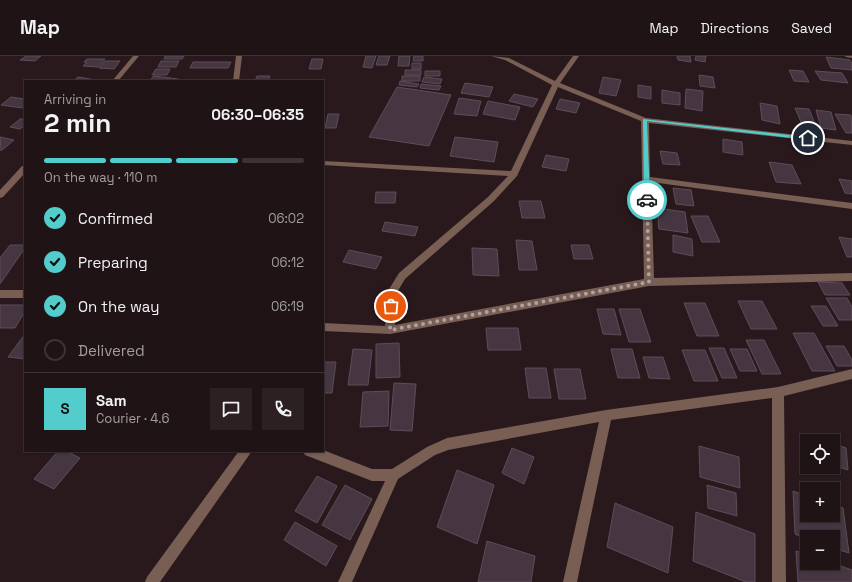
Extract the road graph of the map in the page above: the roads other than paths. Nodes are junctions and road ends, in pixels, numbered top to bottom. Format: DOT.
graph roads {
  1 [pos="136,56"];
  2 [pos="239,56"];
  3 [pos="494,56"];
  4 [pos="576,56"];
  5 [pos="848,56"];
  6 [pos="852,56"];
  7 [pos="116,80"];
  8 [pos="236,80"];
  9 [pos="556,84"];
  10 [pos="645,120"];
  11 [pos="852,143"];
  12 [pos="324,163"];
  13 [pos="24,169"];
  14 [pos="514,174"];
  15 [pos="646,179"];
  16 [pos="0,195"];
  17 [pos="852,206"];
  18 [pos="852,277"];
  19 [pos="649,282"];
  20 [pos="0,294"];
  21 [pos="24,294"];
  22 [pos="324,327"];
  23 [pos="390,330"];
  24 [pos="852,374"];
  25 [pos="778,392"];
  26 [pos="606,415"];
  27 [pos="245,452"];
  28 [pos="312,452"];
  29 [pos="394,475"];
  30 [pos="152,582"];
  31 [pos="345,582"];
  32 [pos="570,582"];
  33 [pos="779,582"];
  1 -- 7 [label="street"];
  2 -- 8 [label="street"];
  3 -- 9 [label="street"];
  4 -- 9 [label="street"];
  5 -- 6 [label="street"];
  9 -- 10 [label="street"];
  9 -- 14 [label="street"];
  10 -- 11 [label="street"];
  10 -- 15 [label="street"];
  12 -- 14 [label="street"];
  13 -- 16 [label="street"];
  14 -- 23 [label="street"];
  15 -- 17 [label="street"];
  15 -- 19 [label="street"];
  18 -- 19 [label="street"];
  19 -- 23 [label="street"];
  20 -- 21 [label="street"];
  22 -- 23 [label="street"];
  24 -- 25 [label="street"];
  25 -- 26 [label="street"];
  25 -- 33 [label="street"];
  26 -- 29 [label="street"];
  26 -- 32 [label="street"];
  27 -- 30 [label="street"];
  28 -- 29 [label="street"];
  29 -- 31 [label="street"];
}
